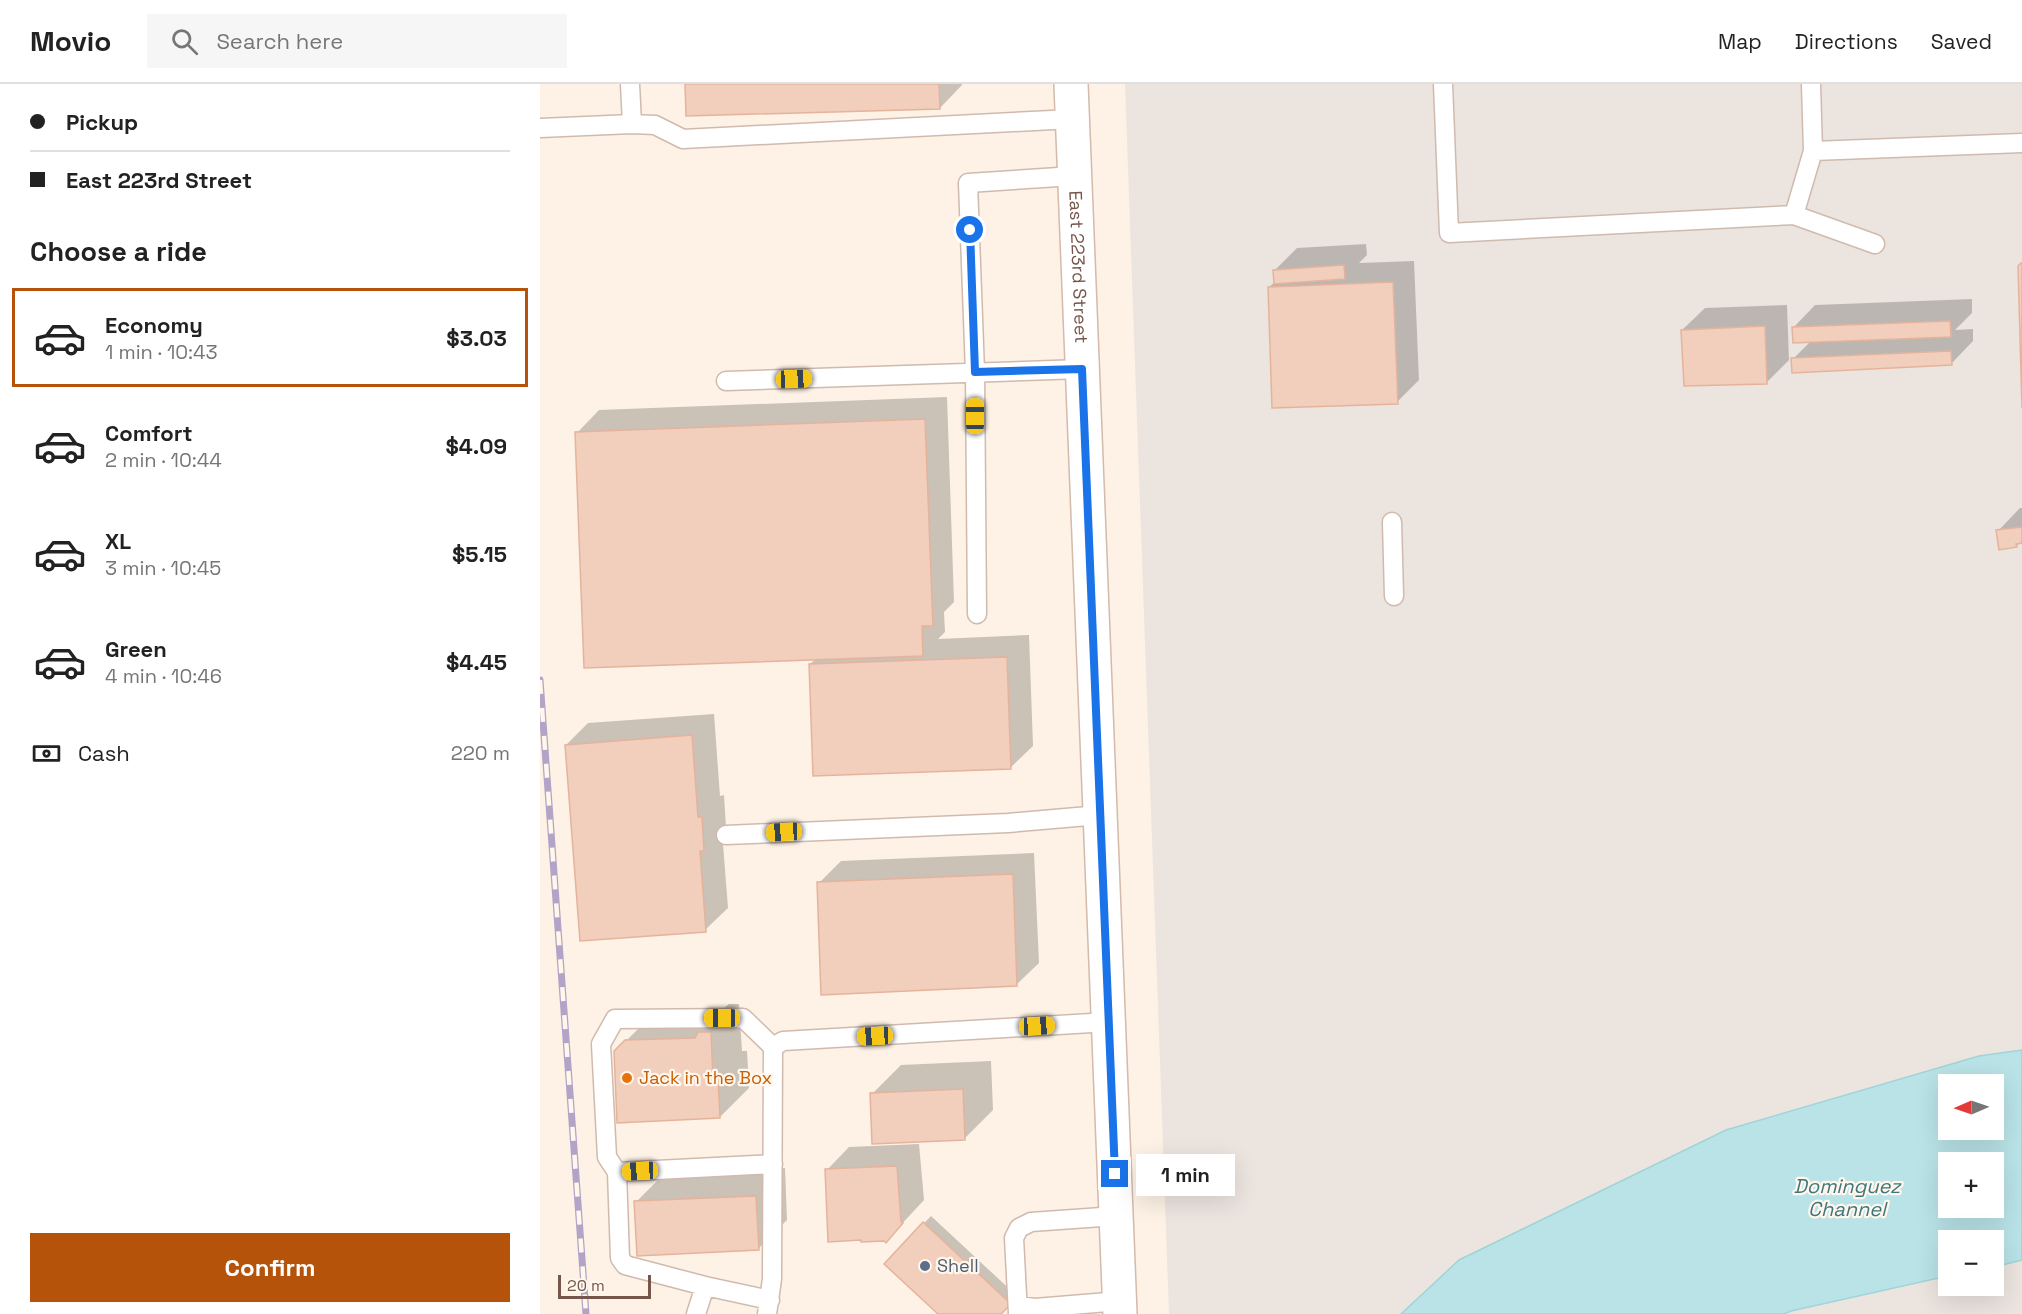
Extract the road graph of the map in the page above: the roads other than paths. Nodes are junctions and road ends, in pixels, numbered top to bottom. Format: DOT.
graph roads {
  1 [pos="630,84"];
  2 [pos="1071,84"];
  3 [pos="1443,84"];
  4 [pos="1811,84"];
  5 [pos="1072,119"];
  6 [pos="632,124"];
  7 [pos="540,128"];
  8 [pos="2022,143"];
  9 [pos="1813,151"];
  10 [pos="1074,176"];
  11 [pos="1794,214"];
  12 [pos="1875,244"];
  13 [pos="1082,369"];
  14 [pos="975,372"];
  15 [pos="726,381"];
  16 [pos="1392,522"];
  17 [pos="1394,596"];
  18 [pos="977,614"];
  19 [pos="1100,815"];
  20 [pos="726,835"];
  21 [pos="1109,1022"];
  22 [pos="773,1047"];
  23 [pos="772,1164"];
  24 [pos="618,1172"];
  25 [pos="1116,1216"];
  26 [pos="705,1286"];
  27 [pos="768,1307"];
  28 [pos="1120,1308"];
  29 [pos="1019,1310"];
  30 [pos="696,1314"];
  1 -- 6 [label="lane"];
  2 -- 5 [label="main road, East 223rd Street"];
  3 -- 11 [label="lane"];
  4 -- 9 [label="lane"];
  5 -- 6 [label="lane"];
  5 -- 10 [label="main road, East 223rd Street"];
  6 -- 7 [label="lane"];
  8 -- 9 [label="lane"];
  9 -- 11 [label="lane"];
  10 -- 13 [label="main road, East 223rd Street"];
  10 -- 14 [label="lane"];
  11 -- 12 [label="lane"];
  13 -- 14 [label="lane"];
  13 -- 19 [label="main road, East 223rd Street"];
  14 -- 15 [label="lane"];
  14 -- 18 [label="lane"];
  16 -- 17 [label="lane"];
  19 -- 20 [label="lane"];
  19 -- 21 [label="main road, East 223rd Street"];
  21 -- 22 [label="lane"];
  21 -- 25 [label="main road, East 223rd Street"];
  22 -- 23 [label="lane"];
  22 -- 24 [label="lane"];
  23 -- 24 [label="lane"];
  23 -- 27 [label="lane"];
  24 -- 26 [label="lane"];
  25 -- 28 [label="main road, East 223rd Street"];
  25 -- 29 [label="lane"];
  26 -- 27 [label="lane"];
  26 -- 30 [label="lane"];
  28 -- 29 [label="lane"];
}
